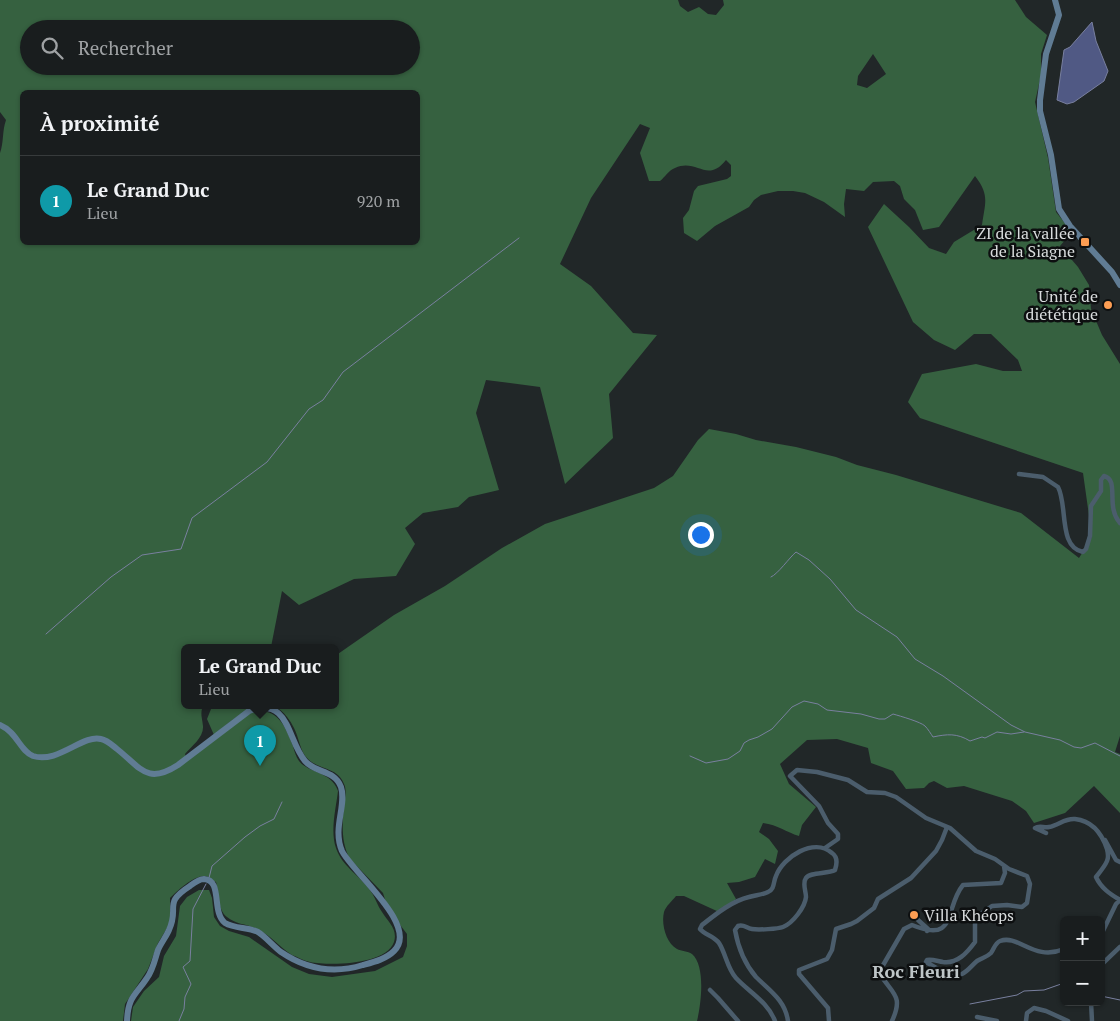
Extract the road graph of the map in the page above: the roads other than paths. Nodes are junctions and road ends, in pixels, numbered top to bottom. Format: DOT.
graph roads {
  1 [pos="1055,0"];
  2 [pos="1120,284"];
  3 [pos="1019,474"];
  4 [pos="1120,523"];
  5 [pos="260,709"];
  6 [pos="268,709"];
  7 [pos="0,725"];
  8 [pos="947,827"];
  9 [pos="1046,834"];
  10 [pos="1103,837"];
  11 [pos="825,848"];
  12 [pos="1120,862"];
  13 [pos="1004,866"];
  14 [pos="1120,900"];
  15 [pos="918,920"];
  16 [pos="1105,927"];
  17 [pos="927,931"];
  18 [pos="1120,947"];
  19 [pos="1060,950"];
  20 [pos="1105,961"];
  21 [pos="710,990"];
  22 [pos="1090,1006"];
  23 [pos="977,1017"];
  24 [pos="127,1021"];
  25 [pos="738,1021"];
  26 [pos="775,1021"];
  27 [pos="788,1021"];
  28 [pos="829,1021"];
  29 [pos="892,1021"];
  30 [pos="997,1021"];
  31 [pos="1026,1021"];
  32 [pos="1068,1021"];
  33 [pos="1092,1021"];
  1 -- 2 [label="street"];
  3 -- 4 [label="street"];
  5 -- 7 [label="street"];
  6 -- 24 [label="street"];
  8 -- 11 [label="street"];
  8 -- 13 [label="street"];
  8 -- 28 [label="street"];
  9 -- 10 [label="street"];
  10 -- 12 [label="street"];
  10 -- 14 [label="street"];
  11 -- 26 [label="street"];
  11 -- 27 [label="street"];
  13 -- 17 [label="street"];
  13 -- 19 [label="street"];
  14 -- 16 [label="street"];
  15 -- 17 [label="street"];
  17 -- 29 [label="street"];
  18 -- 20 [label="street"];
  21 -- 25 [label="street"];
  22 -- 33 [label="street"];
  23 -- 30 [label="street"];
  31 -- 32 [label="street"];
}
